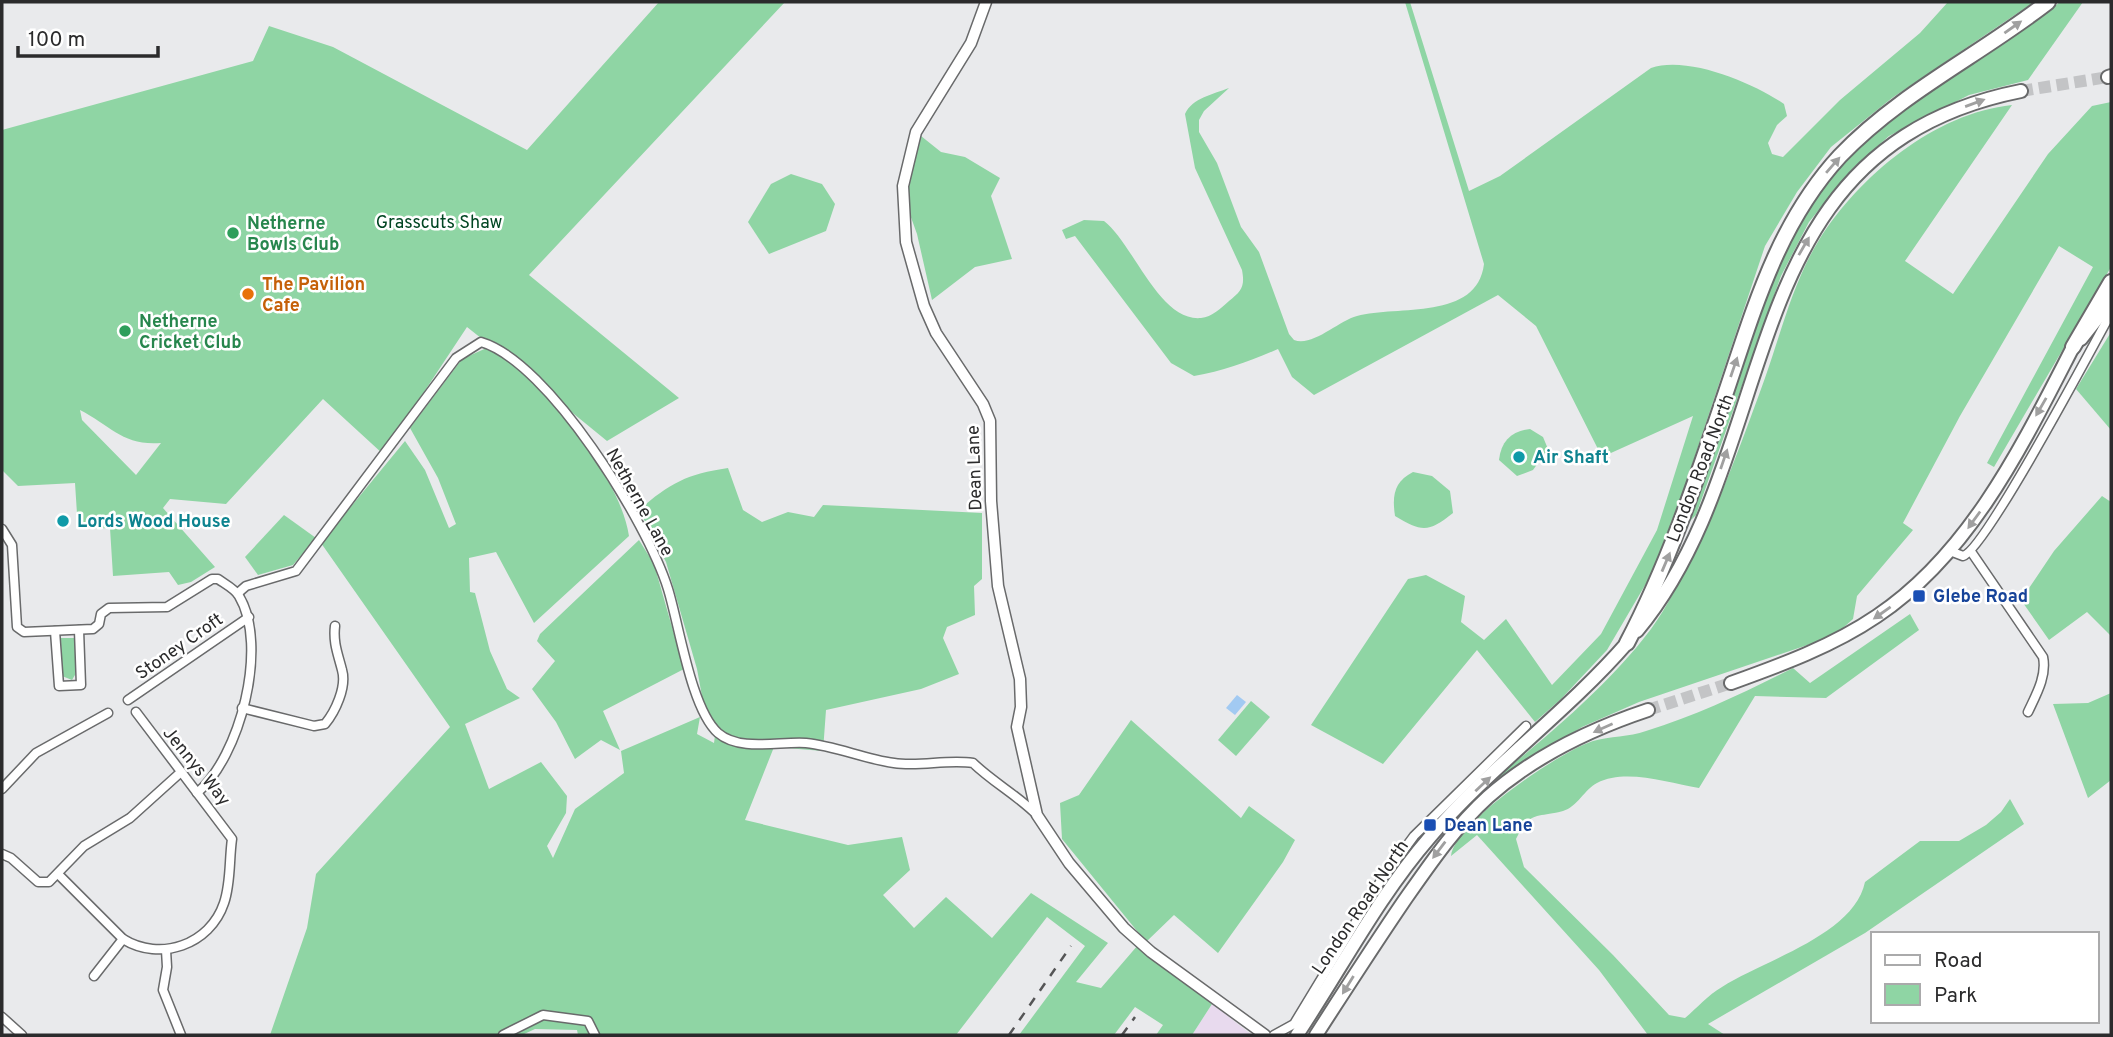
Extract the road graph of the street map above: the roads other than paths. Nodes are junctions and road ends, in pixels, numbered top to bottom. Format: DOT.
graph roads {
  1 [pos="986,2"];
  2 [pos="2048,2"];
  3 [pos="2021,91"];
  4 [pos="2111,282"];
  5 [pos="2111,301"];
  6 [pos="2111,313"];
  7 [pos="2073,347"];
  8 [pos="2,529"];
  9 [pos="1950,551"];
  10 [pos="1972,553"];
  11 [pos="238,593"];
  12 [pos="249,617"];
  13 [pos="335,626"];
  14 [pos="79,630"];
  15 [pos="55,631"];
  16 [pos="1627,643"];
  17 [pos="1731,683"];
  18 [pos="128,700"];
  19 [pos="242,708"];
  20 [pos="1648,710"];
  21 [pos="136,712"];
  22 [pos="2028,712"];
  23 [pos="108,713"];
  24 [pos="1526,726"];
  25 [pos="181,772"];
  26 [pos="2,788"];
  27 [pos="197,793"];
  28 [pos="1037,815"];
  29 [pos="2,854"];
  30 [pos="58,874"];
  31 [pos="123,939"];
  32 [pos="166,950"];
  33 [pos="94,976"];
  34 [pos="2,1017"];
  35 [pos="1295,1030"];
  36 [pos="22,1035"];
  37 [pos="181,1035"];
  38 [pos="503,1035"];
  39 [pos="595,1035"];
  40 [pos="1265,1035"];
  41 [pos="1274,1035"];
  42 [pos="1317,1035"];
  1 -- 28 [label="street, Dean Lane"];
  16 -- 2 [label="highway, one-way"];
  16 -- 3 [label="main road, London Road North, one-way"];
  4 -- 7 [label="highway"];
  5 -- 7 [label="main road"];
  6 -- 10 [label="street"];
  7 -- 9 [label="main road, one-way"];
  8 -- 15 [label="street"];
  9 -- 10 [label="street"];
  9 -- 17 [label="main road, one-way"];
  10 -- 22 [label="street"];
  11 -- 12 [label="street"];
  11 -- 14 [label="street"];
  11 -- 28 [label="street, Netherne Lane"];
  12 -- 18 [label="street, Stoney Croft"];
  12 -- 19 [label="street"];
  13 -- 19 [label="street"];
  14 -- 15 [label="street"];
  14 -- 15 [label="street"];
  35 -- 16 [label="main road, London Road North, one-way"];
  19 -- 27 [label="street"];
  20 -- 42 [label="main road, London Road North, one-way"];
  21 -- 25 [label="street, Jennys Way"];
  23 -- 26 [label="street"];
  24 -- 35 [label="street, London Road North"];
  25 -- 27 [label="street, Jennys Way"];
  25 -- 30 [label="street"];
  27 -- 32 [label="street, Jennys Way"];
  28 -- 40 [label="street, Dean Lane"];
  29 -- 30 [label="street"];
  30 -- 31 [label="street"];
  31 -- 32 [label="street"];
  31 -- 33 [label="street"];
  32 -- 37 [label="street"];
  34 -- 36 [label="street"];
  35 -- 41 [label="street, London Road North"];
  38 -- 39 [label="street"];
}
